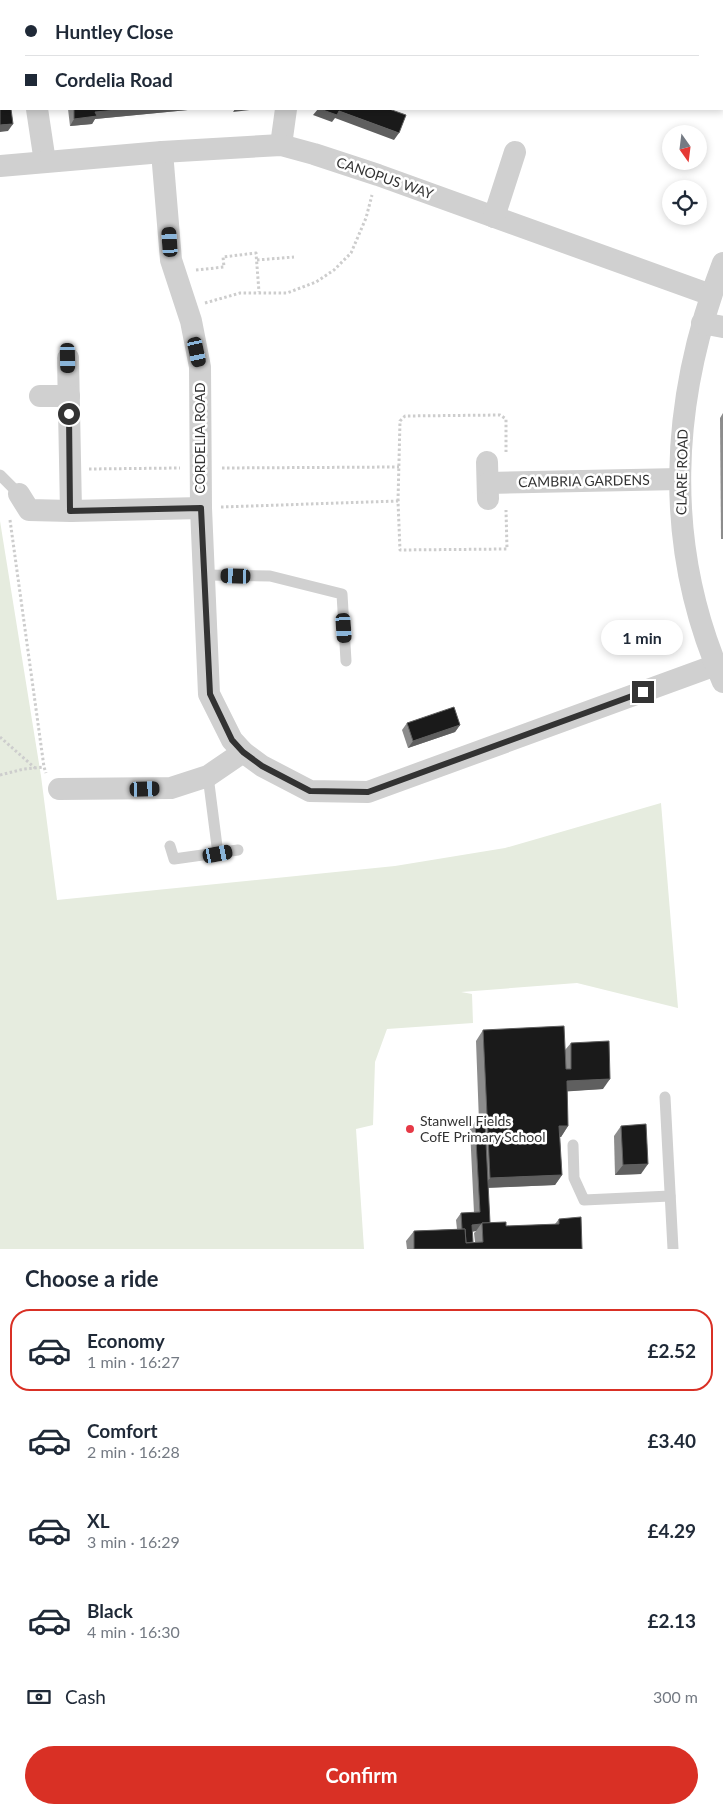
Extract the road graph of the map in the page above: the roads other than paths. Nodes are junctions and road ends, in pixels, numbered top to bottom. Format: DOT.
graph roads {
  1 [pos="38,110"];
  2 [pos="286,110"];
  3 [pos="281,145"];
  4 [pos="162,152"];
  5 [pos="515,152"];
  6 [pos="45,162"];
  7 [pos="0,166"];
  8 [pos="494,217"];
  9 [pos="723,263"];
  10 [pos="711,294"];
  11 [pos="713,325"];
  12 [pos="68,358"];
  13 [pos="40,396"];
  14 [pos="69,396"];
  15 [pos="0,475"];
  16 [pos="680,479"];
  17 [pos="492,481"];
  18 [pos="14,502"];
  19 [pos="201,508"];
  20 [pos="70,511"];
  21 [pos="204,575"];
  22 [pos="714,636"];
  23 [pos="346,662"];
  24 [pos="719,674"];
  25 [pos="243,752"];
  26 [pos="208,776"];
  27 [pos="59,789"];
  28 [pos="170,846"];
  29 [pos="238,850"];
  30 [pos="218,854"];
  31 [pos="665,1096"];
  32 [pos="573,1145"];
  33 [pos="670,1196"];
  34 [pos="672,1249"];
  1 -- 6 [label="street"];
  2 -- 3 [label="street"];
  3 -- 4 [label="street, CANOPUS WAY"];
  3 -- 8 [label="street, CANOPUS WAY"];
  4 -- 6 [label="street, CANOPUS WAY"];
  4 -- 19 [label="street, CORDELIA ROAD"];
  5 -- 8 [label="street"];
  6 -- 7 [label="street, CANOPUS WAY"];
  8 -- 10 [label="street, CANOPUS WAY"];
  9 -- 10 [label="street, CLARE ROAD"];
  10 -- 11 [label="street, CLARE ROAD"];
  11 -- 16 [label="street, CLARE ROAD"];
  12 -- 14 [label="street"];
  13 -- 14 [label="street"];
  14 -- 20 [label="street"];
  15 -- 18 [label="lane"];
  16 -- 17 [label="street, CAMBRIA GARDENS"];
  16 -- 22 [label="street, CLARE ROAD"];
  18 -- 20 [label="street"];
  19 -- 20 [label="street"];
  19 -- 21 [label="street, CORDELIA ROAD"];
  21 -- 23 [label="lane"];
  21 -- 25 [label="street, CORDELIA ROAD"];
  22 -- 24 [label="street, CLARE ROAD"];
  24 -- 25 [label="street, CORDELIA ROAD"];
  25 -- 26 [label="street"];
  26 -- 27 [label="street"];
  26 -- 30 [label="lane"];
  28 -- 30 [label="lane"];
  29 -- 30 [label="lane"];
  31 -- 33 [label="lane"];
  32 -- 33 [label="lane"];
  33 -- 34 [label="lane"];
}
